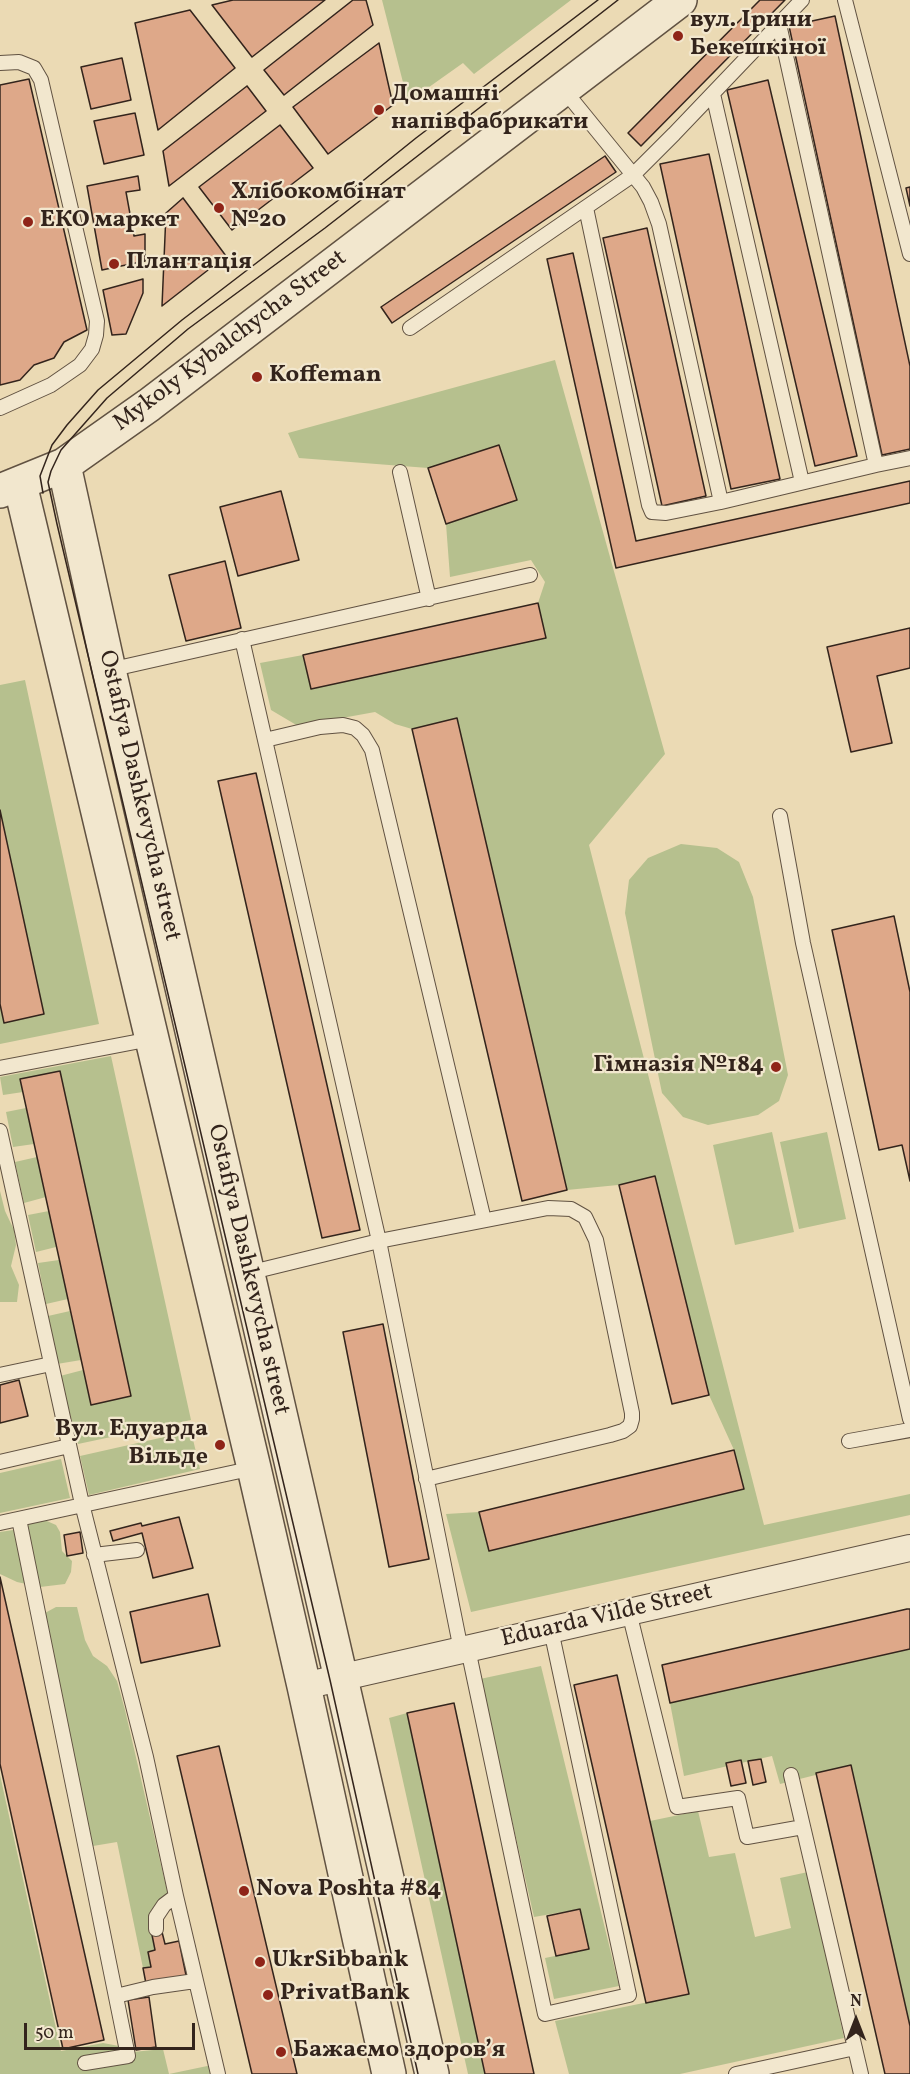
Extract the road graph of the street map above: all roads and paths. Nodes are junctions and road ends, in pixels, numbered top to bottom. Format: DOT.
graph roads {
  1 [pos="680,0"];
  2 [pos="802,0"];
  3 [pos="845,0"];
  4 [pos="779,24"];
  5 [pos="0,63"];
  6 [pos="564,90"];
  7 [pos="713,94"];
  8 [pos="633,175"];
  9 [pos="586,208"];
  10 [pos="910,254"];
  11 [pos="411,328"];
  12 [pos="0,408"];
  13 [pos="910,458"];
  14 [pos="64,465"];
  15 [pos="876,465"];
  16 [pos="400,472"];
  17 [pos="802,482"];
  18 [pos="10,487"];
  19 [pos="721,502"];
  20 [pos="530,575"];
  21 [pos="429,599"];
  22 [pos="242,639"];
  23 [pos="109,670"];
  24 [pos="265,740"];
  25 [pos="780,816"];
  26 [pos="151,1039"];
  27 [pos="0,1068"];
  28 [pos="0,1131"];
  29 [pos="484,1220"];
  30 [pos="379,1241"];
  31 [pos="248,1273"];
  32 [pos="51,1364"];
  33 [pos="0,1375"];
  34 [pos="910,1419"];
  35 [pos="910,1430"];
  36 [pos="849,1441"];
  37 [pos="69,1446"];
  38 [pos="0,1462"];
  39 [pos="254,1467"];
  40 [pos="426,1479"];
  41 [pos="82,1504"];
  42 [pos="19,1519"];
  43 [pos="0,1523"];
  44 [pos="910,1548"];
  45 [pos="137,1550"];
  46 [pos="94,1555"];
  47 [pos="629,1612"];
  48 [pos="551,1630"];
  49 [pos="465,1650"];
  50 [pos="341,1678"];
  51 [pos="304,1686"];
  52 [pos="791,1775"];
  53 [pos="803,1827"];
  54 [pos="176,1896"];
  55 [pos="156,1929"];
  56 [pos="195,1981"];
  57 [pos="116,1996"];
  58 [pos="855,2048"];
  59 [pos="85,2063"];
  60 [pos="218,2074"];
  61 [pos="389,2074"];
  62 [pos="432,2074"];
  63 [pos="736,2074"];
  64 [pos="861,2074"];
  1 -- 6 [label="street, Mykoly Kybalchycha Street"];
  2 -- 4 [label="lane"];
  3 -- 10 [label="lane"];
  4 -- 7 [label="lane"];
  4 -- 15 [label="lane"];
  5 -- 12 [label="lane"];
  6 -- 8 [label="lane"];
  6 -- 14 [label="street, Mykoly Kybalchycha Street"];
  7 -- 8 [label="lane"];
  7 -- 17 [label="lane"];
  8 -- 9 [label="lane"];
  8 -- 19 [label="lane"];
  9 -- 11 [label="lane"];
  9 -- 19 [label="lane"];
  13 -- 15 [label="lane"];
  14 -- 18 [label="street, Mykoly Kybalchycha Street"];
  14 -- 23 [label="street, Ostafiya Dashkevycha street"];
  15 -- 17 [label="lane"];
  16 -- 21 [label="lane"];
  17 -- 19 [label="lane"];
  18 -- 26 [label="street, Ostafiya Dashkevycha street"];
  20 -- 21 [label="lane"];
  21 -- 22 [label="lane"];
  22 -- 23 [label="lane"];
  22 -- 24 [label="lane"];
  23 -- 31 [label="street, Ostafiya Dashkevycha street"];
  24 -- 29 [label="lane"];
  24 -- 30 [label="lane"];
  25 -- 34 [label="lane"];
  26 -- 27 [label="lane"];
  26 -- 39 [label="street, Ostafiya Dashkevycha street"];
  28 -- 32 [label="lane"];
  29 -- 30 [label="lane"];
  29 -- 40 [label="lane"];
  30 -- 31 [label="lane"];
  30 -- 40 [label="lane"];
  31 -- 50 [label="street, Ostafiya Dashkevycha street"];
  32 -- 33 [label="lane"];
  32 -- 37 [label="lane"];
  35 -- 36 [label="lane"];
  37 -- 38 [label="lane"];
  37 -- 41 [label="lane"];
  39 -- 41 [label="lane"];
  39 -- 51 [label="street, Ostafiya Dashkevycha street"];
  40 -- 49 [label="lane"];
  41 -- 42 [label="lane"];
  41 -- 46 [label="lane"];
  42 -- 43 [label="lane"];
  42 -- 57 [label="lane"];
  44 -- 47 [label="street, Eduarda Vilde Street"];
  45 -- 46 [label="lane"];
  46 -- 54 [label="lane"];
  47 -- 48 [label="street, Eduarda Vilde Street"];
  47 -- 53 [label="lane"];
  48 -- 49 [label="street, Eduarda Vilde Street"];
  48 -- 49 [label="lane"];
  49 -- 50 [label="street, Eduarda Vilde Street"];
  50 -- 51 [label="street, Eduarda Vilde Street"];
  50 -- 62 [label="street, Ostafiya Dashkevycha street"];
  51 -- 61 [label="street, Ostafiya Dashkevycha street"];
  52 -- 53 [label="lane"];
  53 -- 58 [label="lane"];
  54 -- 55 [label="lane"];
  54 -- 56 [label="lane"];
  56 -- 57 [label="lane"];
  56 -- 60 [label="lane"];
  57 -- 59 [label="lane"];
  58 -- 63 [label="lane"];
  58 -- 64 [label="lane"];
}
